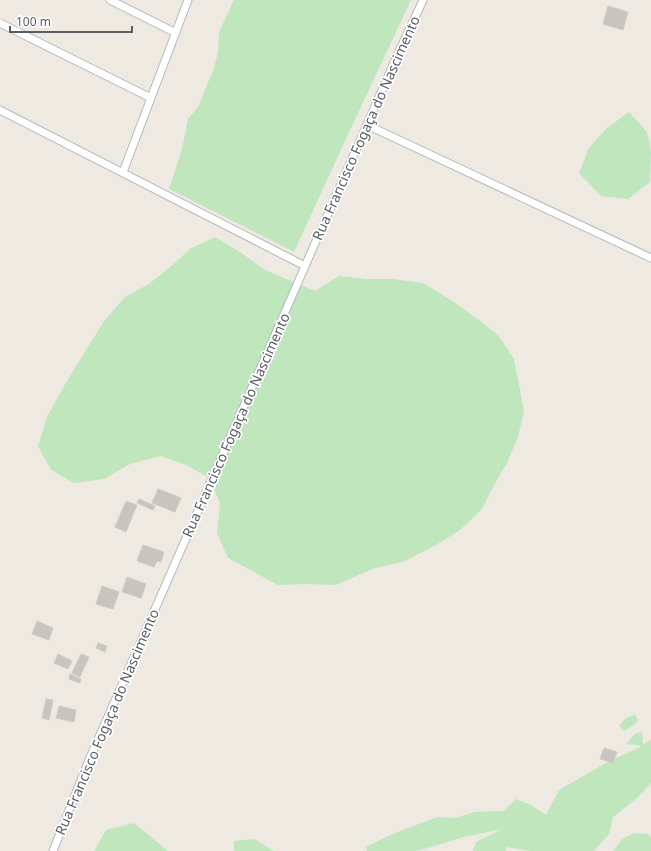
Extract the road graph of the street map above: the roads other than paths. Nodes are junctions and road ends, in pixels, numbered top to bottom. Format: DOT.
graph roads {
  1 [pos="110,0"];
  2 [pos="188,0"];
  3 [pos="423,0"];
  4 [pos="0,23"];
  5 [pos="176,33"];
  6 [pos="151,98"];
  7 [pos="0,110"];
  8 [pos="367,125"];
  9 [pos="123,172"];
  10 [pos="651,258"];
  11 [pos="306,266"];
  12 [pos="53,851"];
  1 -- 5 [label="street"];
  2 -- 5 [label="street"];
  3 -- 8 [label="street, Rua Francisco Fogaça do Nascimento"];
  4 -- 6 [label="street"];
  5 -- 6 [label="street"];
  6 -- 9 [label="street"];
  7 -- 9 [label="street"];
  8 -- 10 [label="street"];
  8 -- 11 [label="street, Rua Francisco Fogaça do Nascimento"];
  9 -- 11 [label="street"];
  11 -- 12 [label="street, Rua Francisco Fogaça do Nascimento"];
}
